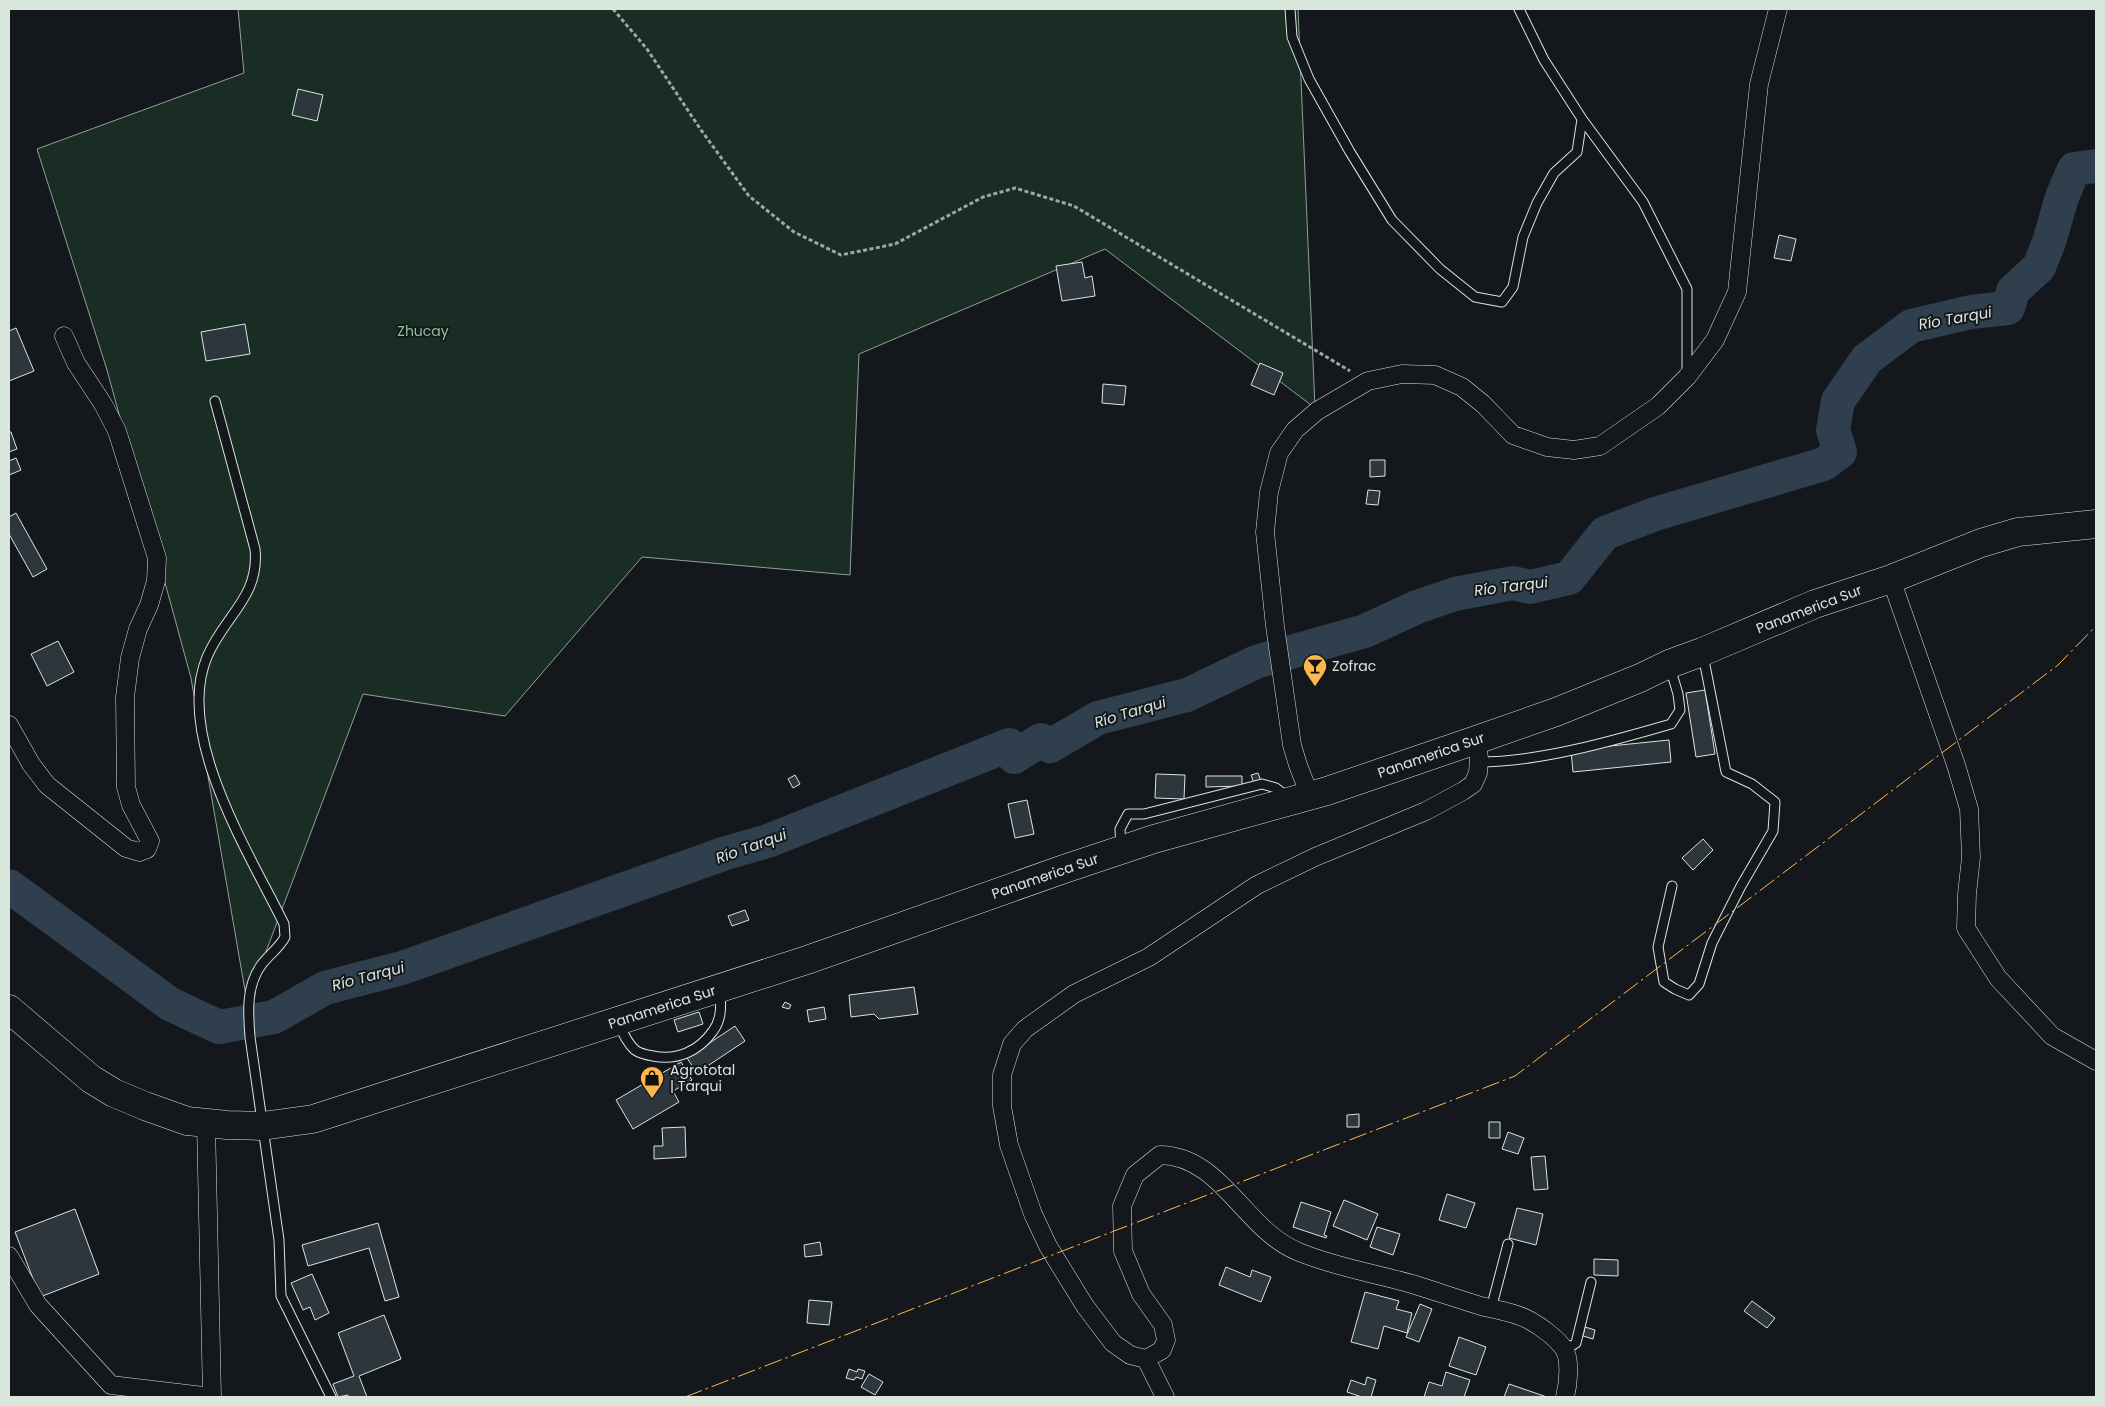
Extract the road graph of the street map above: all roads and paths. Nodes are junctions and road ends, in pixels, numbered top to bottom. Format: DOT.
graph roads {
  1 [pos="613,9"];
  2 [pos="1290,9"];
  3 [pos="1520,9"];
  4 [pos="1778,9"];
  5 [pos="1582,119"];
  6 [pos="64,336"];
  7 [pos="1687,377"];
  8 [pos="1368,381"];
  9 [pos="215,402"];
  10 [pos="2096,524"];
  11 [pos="1891,579"];
  12 [pos="1702,652"];
  13 [pos="1669,664"];
  14 [pos="9,726"];
  15 [pos="1477,751"];
  16 [pos="1301,798"];
  17 [pos="1672,886"];
  18 [pos="720,988"];
  19 [pos="9,1008"];
  20 [pos="618,1021"];
  21 [pos="2096,1061"];
  22 [pos="206,1123"];
  23 [pos="262,1126"];
  24 [pos="1508,1244"];
  25 [pos="9,1256"];
  26 [pos="1591,1282"];
  27 [pos="1491,1309"];
  28 [pos="1565,1350"];
  29 [pos="1146,1359"];
  30 [pos="212,1397"];
  31 [pos="331,1397"];
  32 [pos="1165,1397"];
  33 [pos="1565,1397"];
  1 -- 8 [label="path"];
  2 -- 5 [label="lane"];
  3 -- 5 [label="lane"];
  4 -- 7 [label="street"];
  5 -- 7 [label="lane"];
  6 -- 14 [label="street"];
  7 -- 8 [label="street"];
  8 -- 16 [label="street"];
  9 -- 23 [label="lane"];
  10 -- 11 [label="highway, Panamerica Sur"];
  11 -- 12 [label="highway, Panamerica Sur"];
  11 -- 21 [label="street"];
  12 -- 13 [label="highway, Panamerica Sur"];
  12 -- 17 [label="lane"];
  13 -- 15 [label="highway, Panamerica Sur"];
  13 -- 15 [label="lane"];
  15 -- 16 [label="highway, Panamerica Sur"];
  15 -- 29 [label="street"];
  16 -- 18 [label="highway, Panamerica Sur"];
  18 -- 20 [label="highway, Panamerica Sur"];
  18 -- 20 [label="lane"];
  19 -- 22 [label="highway, Panamerica Sur"];
  20 -- 23 [label="highway, Panamerica Sur"];
  22 -- 23 [label="highway, Panamerica Sur"];
  22 -- 30 [label="street"];
  23 -- 31 [label="lane"];
  24 -- 27 [label="lane"];
  25 -- 30 [label="street"];
  26 -- 28 [label="lane"];
  27 -- 28 [label="street"];
  27 -- 29 [label="street"];
  28 -- 33 [label="street"];
  29 -- 32 [label="street"];
}
